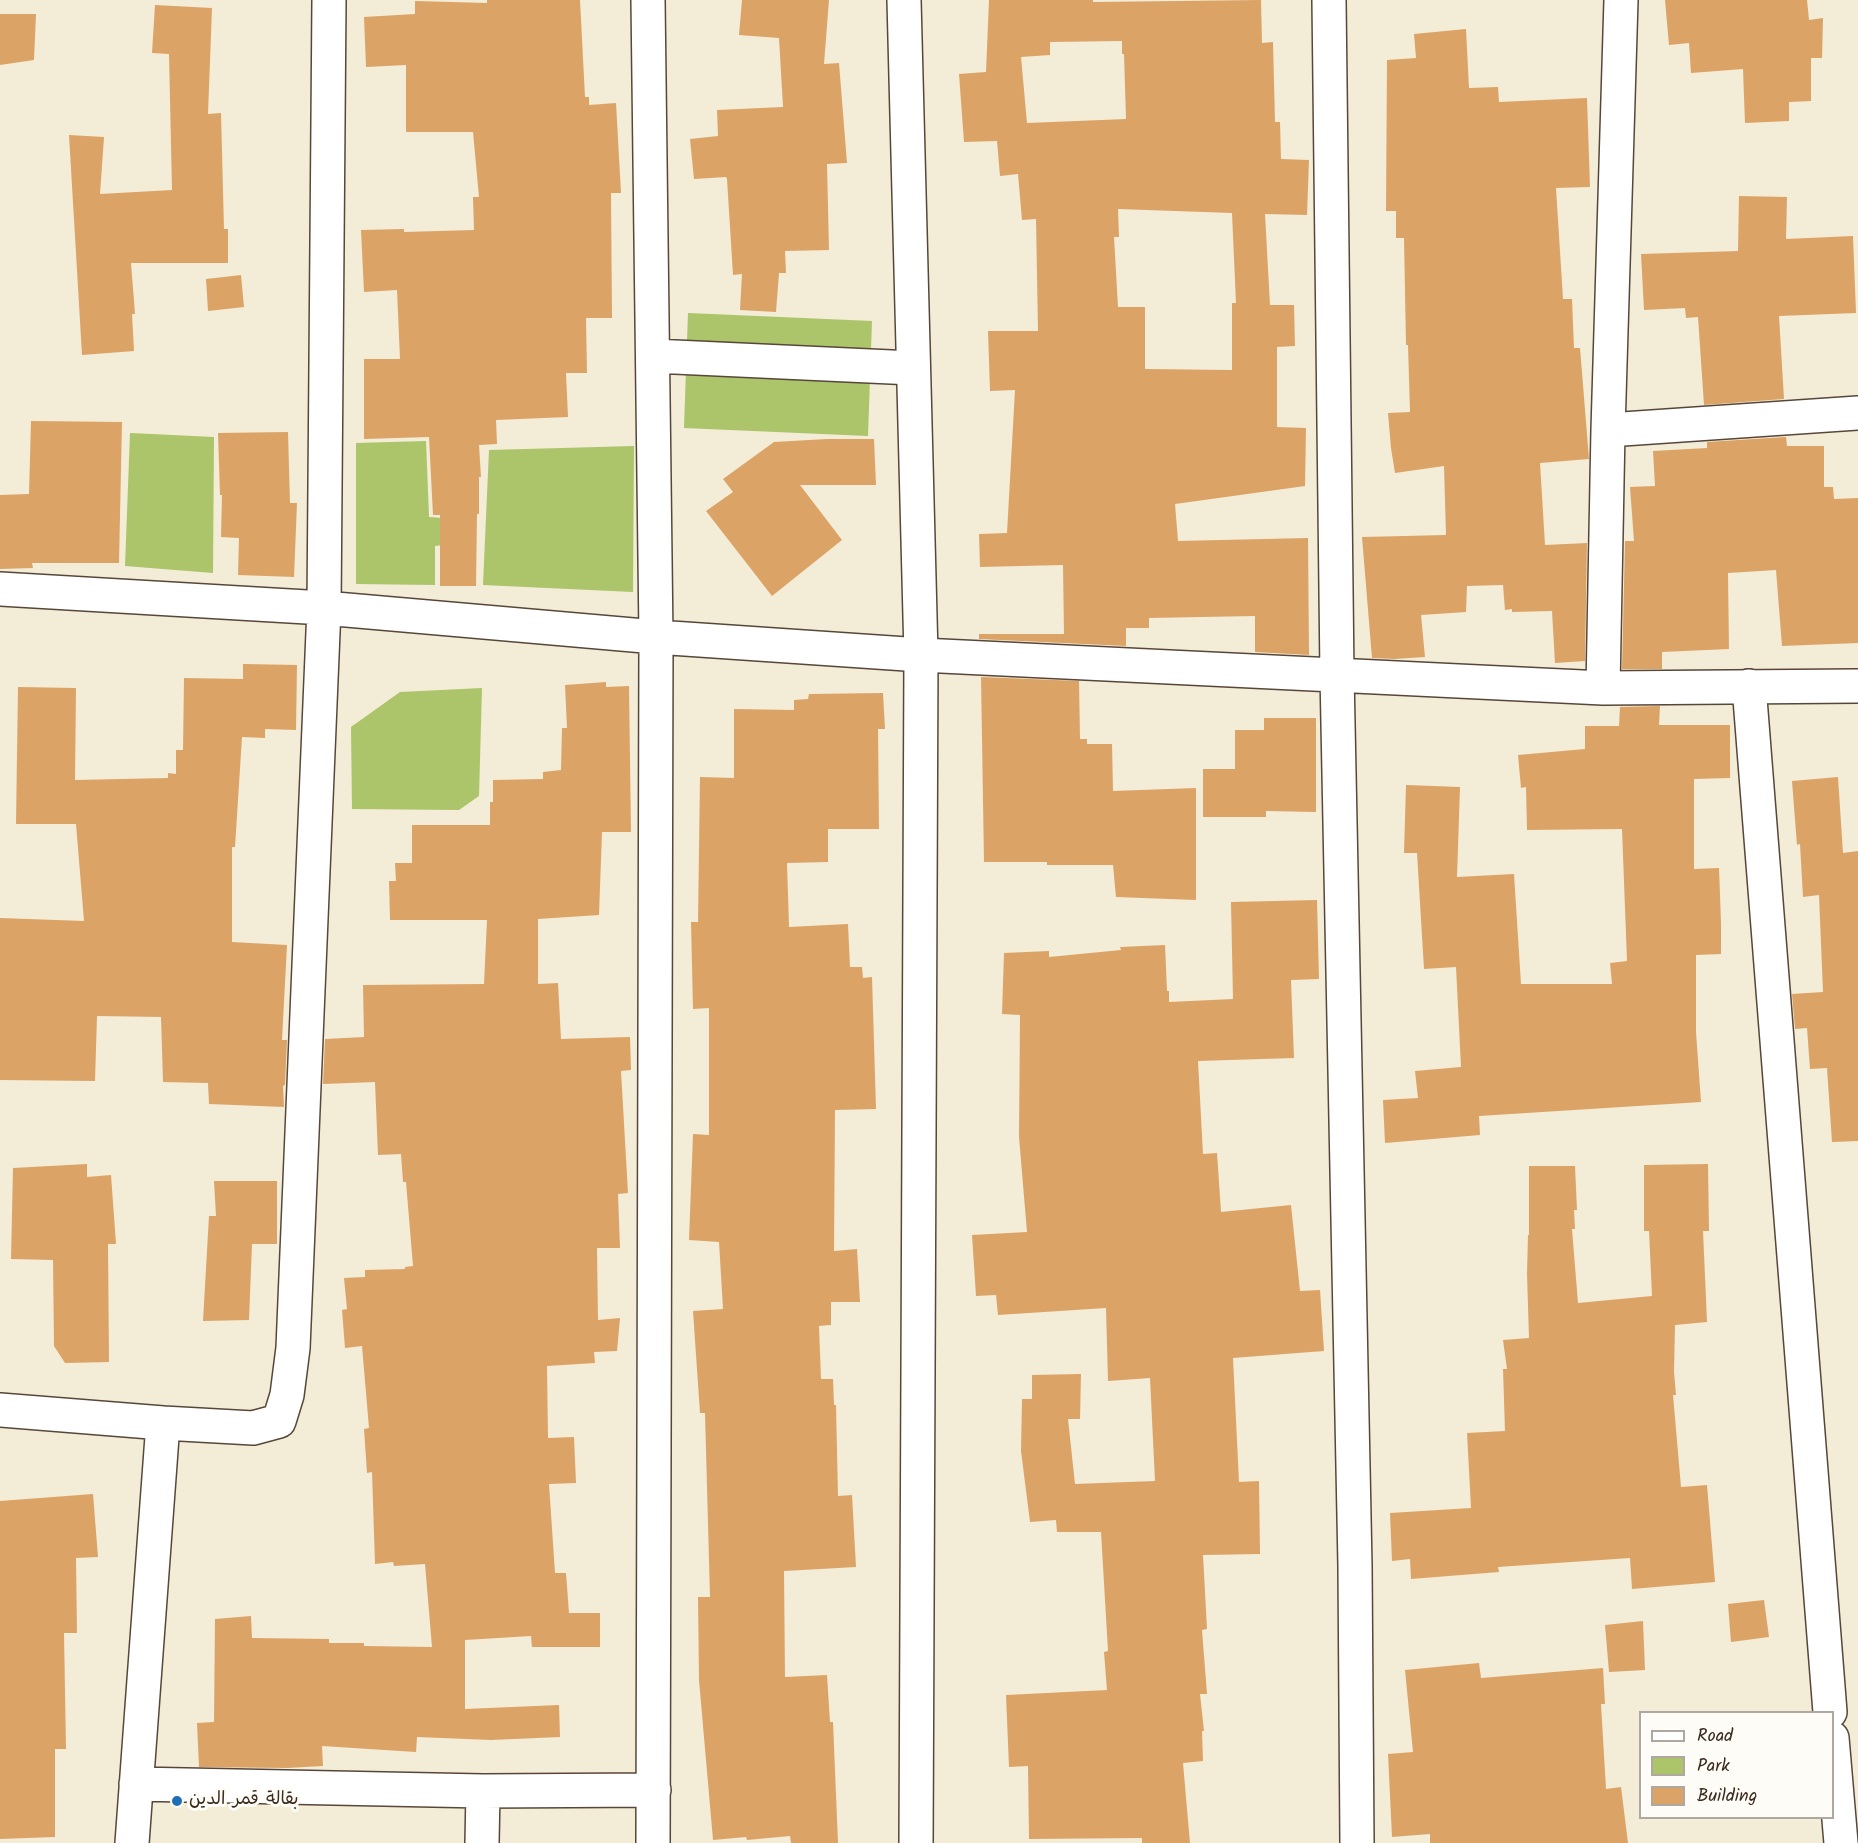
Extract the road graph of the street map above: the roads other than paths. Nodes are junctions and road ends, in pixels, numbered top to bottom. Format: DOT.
graph roads {
  1 [pos="329,0"];
  2 [pos="648,0"];
  3 [pos="904,0"];
  4 [pos="1329,0"];
  5 [pos="1621,0"];
  6 [pos="653,356"];
  7 [pos="913,368"];
  8 [pos="1858,413"];
  9 [pos="1608,430"];
  10 [pos="0,589"];
  11 [pos="324,608"];
  12 [pos="656,637"];
  13 [pos="921,655"];
  14 [pos="1337,674"];
  15 [pos="1749,686"];
  16 [pos="1858,686"];
  17 [pos="1603,688"];
  18 [pos="0,1410"];
  19 [pos="163,1423"];
  20 [pos="1830,1711"];
  21 [pos="1834,1751"];
  22 [pos="136,1784"];
  23 [pos="654,1790"];
  24 [pos="483,1791"];
  25 [pos="132,1843"];
  26 [pos="482,1843"];
  27 [pos="653,1843"];
  28 [pos="916,1843"];
  29 [pos="1357,1843"];
  30 [pos="1841,1843"];
  1 -- 11 [label="street"];
  2 -- 6 [label="street"];
  3 -- 7 [label="street"];
  4 -- 14 [label="street"];
  5 -- 9 [label="street"];
  6 -- 7 [label="street"];
  6 -- 12 [label="street"];
  7 -- 13 [label="street"];
  8 -- 9 [label="street"];
  9 -- 17 [label="street"];
  10 -- 11 [label="street"];
  11 -- 12 [label="street"];
  11 -- 19 [label="street"];
  12 -- 13 [label="street"];
  12 -- 23 [label="street"];
  13 -- 14 [label="street"];
  13 -- 28 [label="street"];
  14 -- 17 [label="street"];
  14 -- 29 [label="street"];
  15 -- 16 [label="street"];
  15 -- 17 [label="street"];
  15 -- 20 [label="street"];
  18 -- 19 [label="street"];
  19 -- 22 [label="street"];
  21 -- 30 [label="street"];
  22 -- 24 [label="street"];
  22 -- 25 [label="street"];
  23 -- 24 [label="street"];
  23 -- 27 [label="street"];
  24 -- 26 [label="street"];
}
